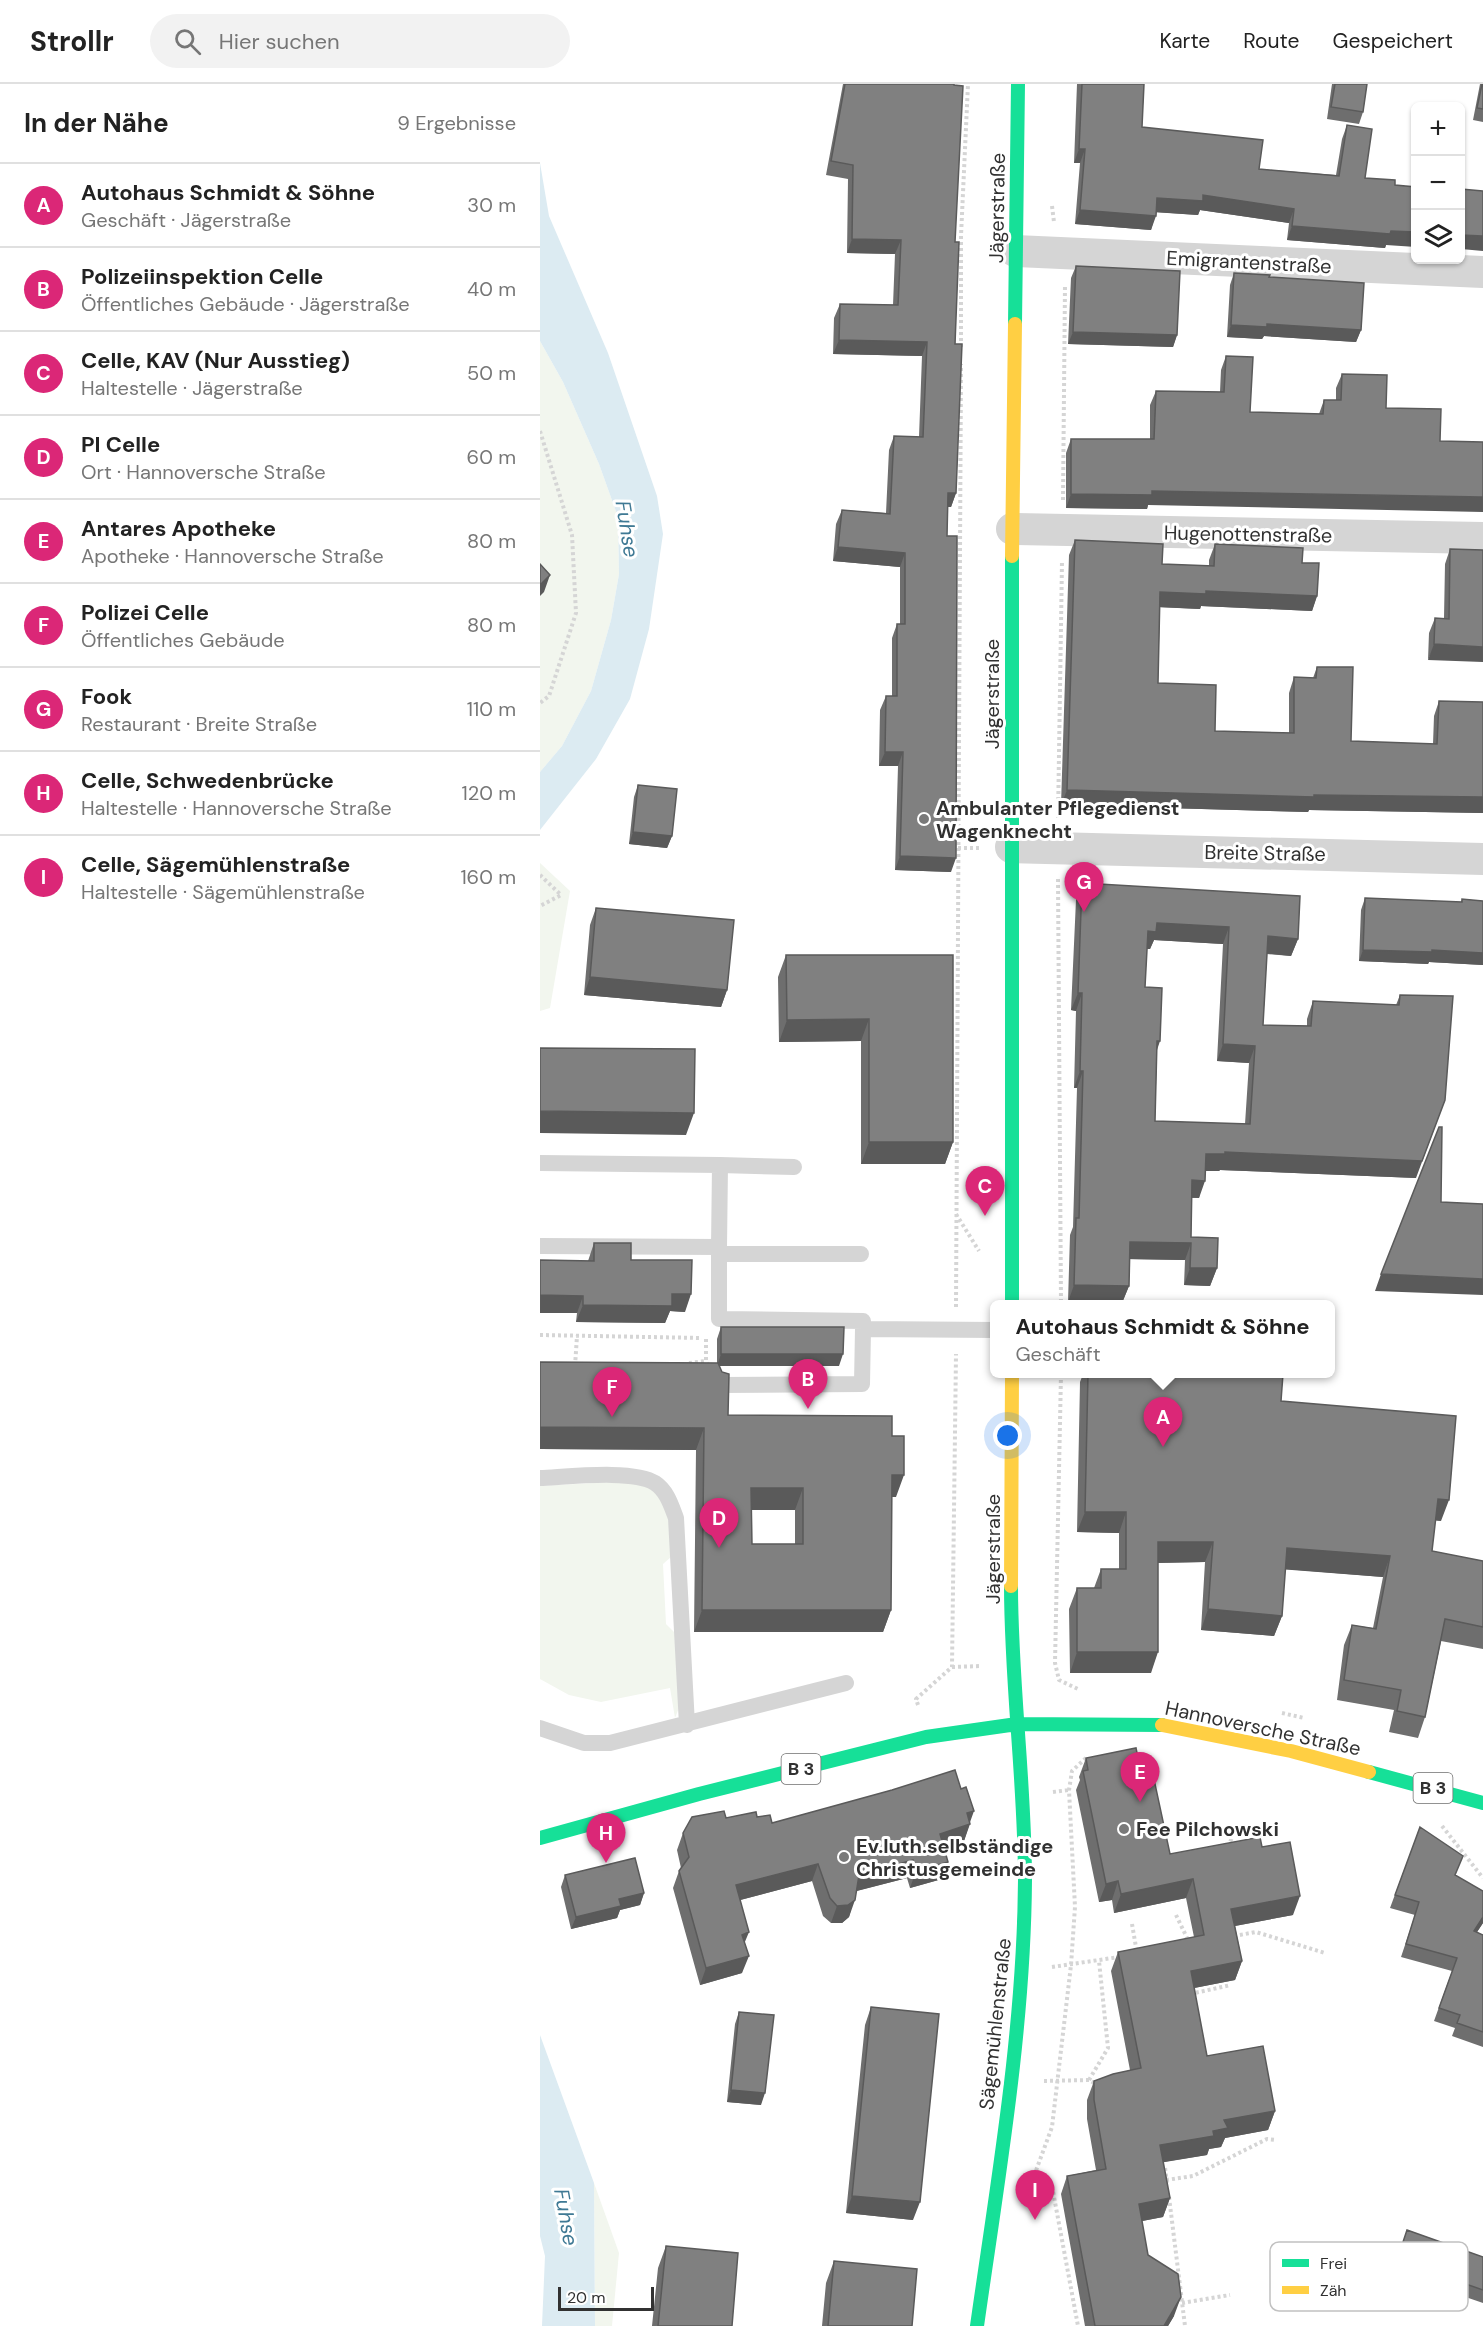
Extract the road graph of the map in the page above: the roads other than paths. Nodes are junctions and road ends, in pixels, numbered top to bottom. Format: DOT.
graph roads {
  1 [pos="1018,84"];
  2 [pos="1015,251"];
  3 [pos="1483,272"];
  4 [pos="1012,529"];
  5 [pos="1483,538"];
  6 [pos="1011,847"];
  7 [pos="1483,859"];
  8 [pos="540,1163"];
  9 [pos="720,1165"];
  10 [pos="794,1167"];
  11 [pos="540,1246"];
  12 [pos="719,1250"];
  13 [pos="861,1254"];
  14 [pos="1012,1300"];
  15 [pos="863,1329"];
  16 [pos="990,1330"];
  17 [pos="1012,1378"];
  18 [pos="720,1385"];
  19 [pos="540,1478"];
  20 [pos="846,1683"];
  21 [pos="1017,1724"];
  22 [pos="687,1725"];
  23 [pos="540,1728"];
  24 [pos="1483,1803"];
  25 [pos="540,1838"];
  26 [pos="977,2326"];
  1 -- 2 [label="street, Jägerstraße"];
  2 -- 3 [label="street, Emigrantenstraße"];
  2 -- 4 [label="street, Jägerstraße"];
  4 -- 5 [label="street, Hugenottenstraße"];
  4 -- 6 [label="street, Jägerstraße"];
  6 -- 7 [label="street, Breite Straße"];
  6 -- 14 [label="street, Jägerstraße"];
  8 -- 9 [label="lane"];
  9 -- 10 [label="lane"];
  9 -- 12 [label="lane"];
  11 -- 12 [label="lane"];
  12 -- 13 [label="lane"];
  12 -- 15 [label="lane"];
  15 -- 16 [label="lane"];
  15 -- 18 [label="lane"];
  17 -- 21 [label="street, Jägerstraße"];
  19 -- 22 [label="lane"];
  20 -- 22 [label="lane"];
  21 -- 24 [label="street, Hannoversche Straße / B 3"];
  21 -- 25 [label="street, Hannoversche Straße / B 3"];
  21 -- 26 [label="street, Sägemühlenstraße"];
  22 -- 23 [label="lane"];
}
